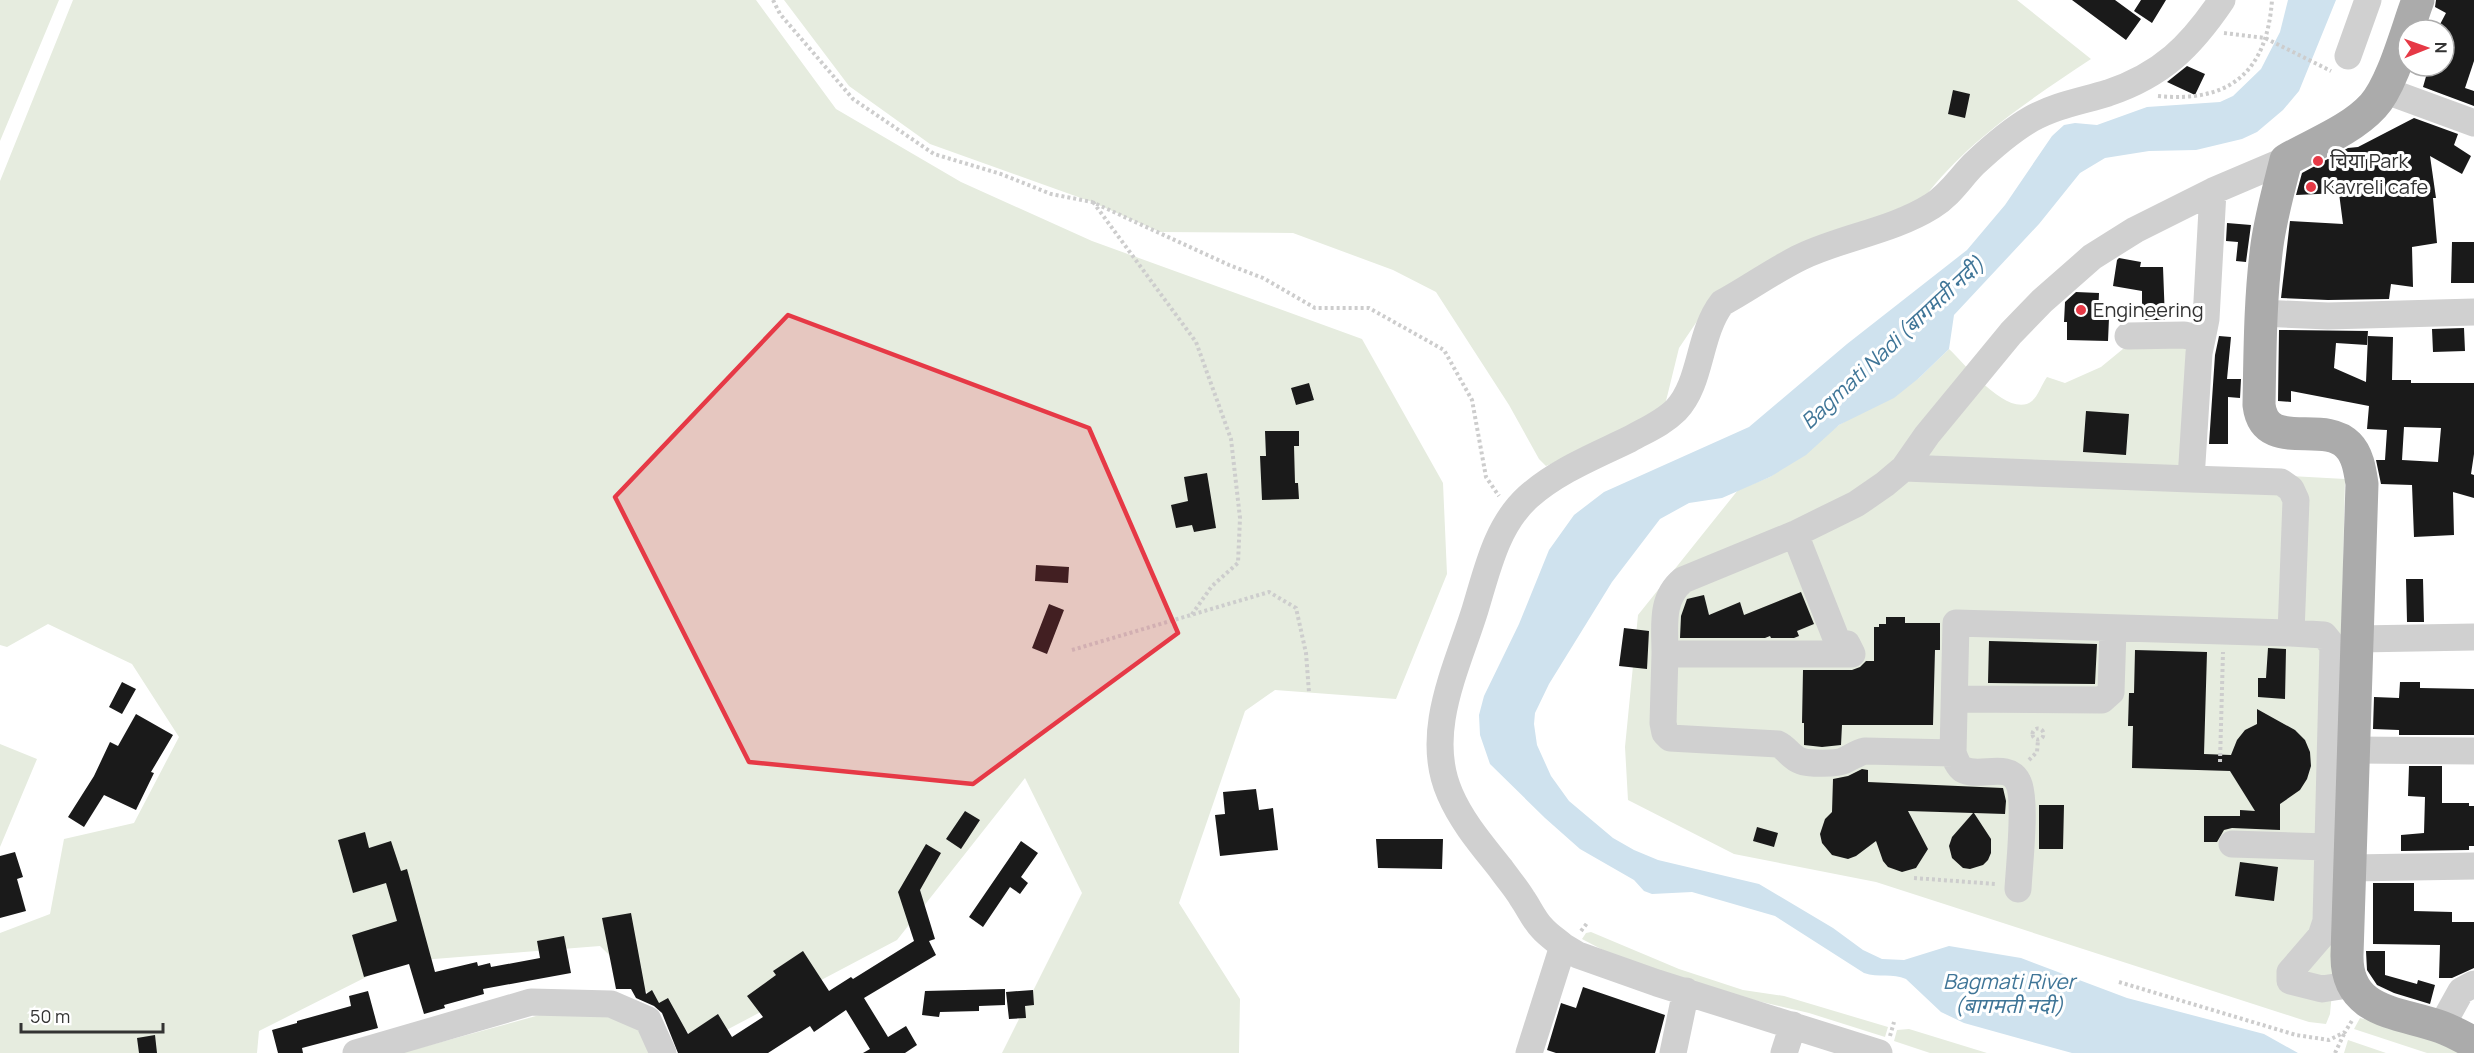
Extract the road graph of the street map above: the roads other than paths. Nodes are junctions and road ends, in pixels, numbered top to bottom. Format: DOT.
graph roads {
  1 [pos="2222,0"];
  2 [pos="2368,0"];
  3 [pos="2418,0"];
  4 [pos="2340,64"];
  5 [pos="2384,90"];
  6 [pos="2474,123"];
  7 [pos="2286,160"];
  8 [pos="2213,191"];
  9 [pos="2474,312"];
  10 [pos="2261,313"];
  11 [pos="2128,336"];
  12 [pos="2202,339"];
  13 [pos="1904,468"];
  14 [pos="2191,479"];
  15 [pos="1795,534"];
  16 [pos="2113,628"];
  17 [pos="2291,633"];
  18 [pos="2474,637"];
  19 [pos="2358,639"];
  20 [pos="1665,654"];
  21 [pos="1955,699"];
  22 [pos="2355,750"];
  23 [pos="2474,751"];
  24 [pos="1953,753"];
  25 [pos="2232,844"];
  26 [pos="2339,857"];
  27 [pos="2474,866"];
  28 [pos="2018,887"];
  29 [pos="1563,946"];
  30 [pos="2474,984"];
  31 [pos="1686,991"];
  32 [pos="2360,993"];
  33 [pos="2441,1027"];
  34 [pos="1803,1036"];
  35 [pos="2474,1043"];
  36 [pos="356,1053"];
  37 [pos="663,1053"];
  38 [pos="1529,1053"];
  39 [pos="1673,1053"];
  40 [pos="1784,1053"];
  41 [pos="1880,1053"];
  1 -- 29 [label="street"];
  2 -- 4 [label="street"];
  3 -- 5 [label="main road"];
  5 -- 6 [label="street"];
  5 -- 7 [label="main road"];
  7 -- 8 [label="street"];
  7 -- 10 [label="main road"];
  8 -- 12 [label="street"];
  8 -- 13 [label="street"];
  9 -- 10 [label="street"];
  10 -- 19 [label="main road"];
  11 -- 12 [label="street"];
  12 -- 14 [label="street"];
  13 -- 14 [label="street"];
  13 -- 15 [label="street"];
  14 -- 17 [label="street"];
  15 -- 20 [label="street"];
  15 -- 20 [label="street"];
  16 -- 17 [label="street"];
  16 -- 21 [label="street"];
  16 -- 21 [label="street"];
  17 -- 26 [label="street"];
  18 -- 19 [label="street"];
  19 -- 22 [label="main road"];
  20 -- 24 [label="street"];
  21 -- 24 [label="street"];
  22 -- 23 [label="street"];
  22 -- 26 [label="main road"];
  24 -- 28 [label="street"];
  25 -- 26 [label="street"];
  26 -- 27 [label="street"];
  26 -- 32 [label="main road"];
  26 -- 32 [label="street"];
  29 -- 31 [label="street"];
  29 -- 38 [label="street"];
  30 -- 33 [label="street"];
  31 -- 34 [label="street"];
  31 -- 39 [label="street"];
  32 -- 33 [label="main road"];
  33 -- 35 [label="main road"];
  34 -- 40 [label="street"];
  34 -- 41 [label="street"];
  36 -- 37 [label="street"];
}
